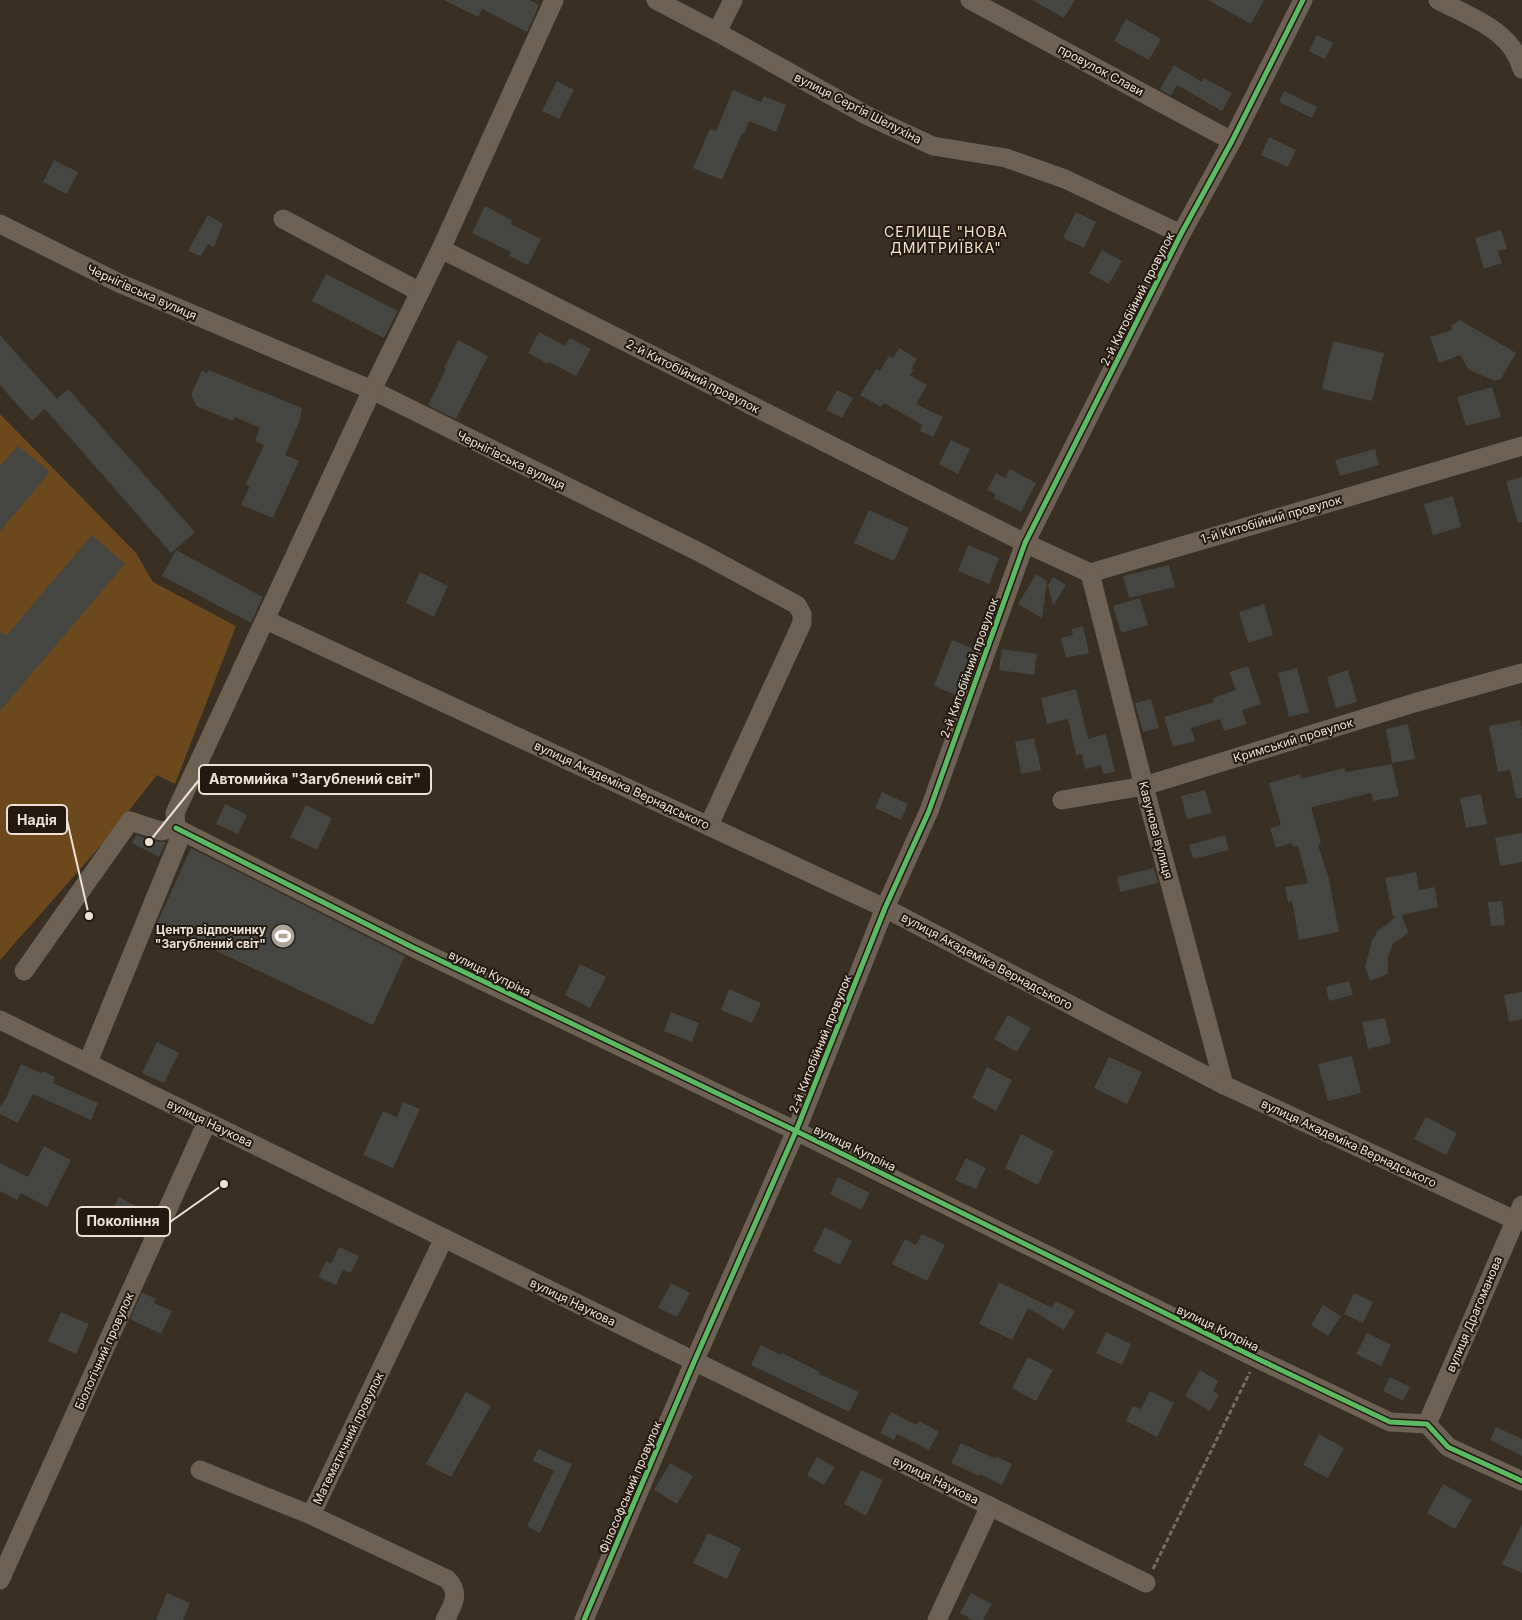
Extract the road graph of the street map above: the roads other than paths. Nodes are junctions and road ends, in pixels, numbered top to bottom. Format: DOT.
graph roads {
  1 [pos="554,0"];
  2 [pos="656,0"];
  3 [pos="733,0"];
  4 [pos="970,0"];
  5 [pos="1303,0"];
  6 [pos="1438,0"];
  7 [pos="717,32"];
  8 [pos="1521,63"];
  9 [pos="1232,141"];
  10 [pos="283,219"];
  11 [pos="0,224"];
  12 [pos="1181,234"];
  13 [pos="441,249"];
  14 [pos="420,292"];
  15 [pos="372,390"];
  16 [pos="1522,446"];
  17 [pos="1025,543"];
  18 [pos="1090,573"];
  19 [pos="266,620"];
  20 [pos="1522,673"];
  21 [pos="1144,786"];
  22 [pos="1062,800"];
  23 [pos="709,826"];
  24 [pos="176,828"];
  25 [pos="885,908"];
  26 [pos="24,971"];
  27 [pos="2,1028"];
  28 [pos="88,1062"];
  29 [pos="1224,1085"];
  30 [pos="208,1122"];
  31 [pos="796,1130"];
  32 [pos="1518,1212"];
  33 [pos="444,1238"];
  34 [pos="694,1362"];
  35 [pos="1427,1424"];
  36 [pos="200,1470"];
  37 [pos="1522,1481"];
  38 [pos="990,1506"];
  39 [pos="311,1515"];
  40 [pos="0,1580"];
  41 [pos="1146,1582"];
  42 [pos="445,1620"];
  43 [pos="584,1620"];
  44 [pos="937,1620"];
  1 -- 13 [label="street"];
  2 -- 7 [label="street, вулиця Сергія Шелухіна"];
  3 -- 7 [label="street"];
  4 -- 9 [label="street, провулок Слави"];
  5 -- 9 [label="street, 2-й Китобійний провулок"];
  6 -- 8 [label="street"];
  7 -- 12 [label="street, вулиця Сергія Шелухіна"];
  9 -- 12 [label="street, 2-й Китобійний провулок"];
  10 -- 14 [label="street"];
  11 -- 15 [label="street, Чернігівська вулиця"];
  12 -- 17 [label="street, 2-й Китобійний провулок"];
  13 -- 14 [label="street"];
  13 -- 17 [label="street, 2-й Китобійний провулок"];
  14 -- 15 [label="street"];
  15 -- 19 [label="street"];
  15 -- 23 [label="street, Чернігівська вулиця"];
  16 -- 18 [label="street, 1-й Китобійний провулок"];
  17 -- 18 [label="street"];
  17 -- 25 [label="street, 2-й Китобійний провулок"];
  18 -- 21 [label="street, Кавунова вулиця"];
  19 -- 23 [label="street, вулиця Академіка Вернадського"];
  19 -- 24 [label="street"];
  20 -- 21 [label="street, Кримський провулок"];
  21 -- 22 [label="street, Кримський провулок"];
  21 -- 29 [label="street, Кавунова вулиця"];
  23 -- 25 [label="street, вулиця Академіка Вернадського"];
  24 -- 26 [label="street"];
  24 -- 28 [label="street"];
  24 -- 31 [label="street, вулиця Купріна"];
  25 -- 29 [label="street, вулиця Академіка Вернадського"];
  25 -- 31 [label="street, 2-й Китобійний провулок"];
  27 -- 28 [label="street, вулиця Наукова"];
  28 -- 30 [label="street, вулиця Наукова"];
  29 -- 32 [label="street, вулиця Академіка Вернадського"];
  30 -- 33 [label="street, вулиця Наукова"];
  30 -- 40 [label="street, Біологічний провулок"];
  31 -- 34 [label="street, 2-й Китобійний провулок"];
  31 -- 35 [label="street, вулиця Купріна"];
  32 -- 35 [label="street, вулиця Драгоманова"];
  33 -- 34 [label="street, вулиця Наукова"];
  33 -- 39 [label="street, Математичний провулок"];
  34 -- 38 [label="street, вулиця Наукова"];
  34 -- 43 [label="street, Філософський провулок"];
  35 -- 37 [label="street"];
  36 -- 39 [label="street"];
  38 -- 41 [label="street, вулиця Наукова"];
  38 -- 44 [label="street"];
  39 -- 42 [label="street, Математичний провулок"];
}
